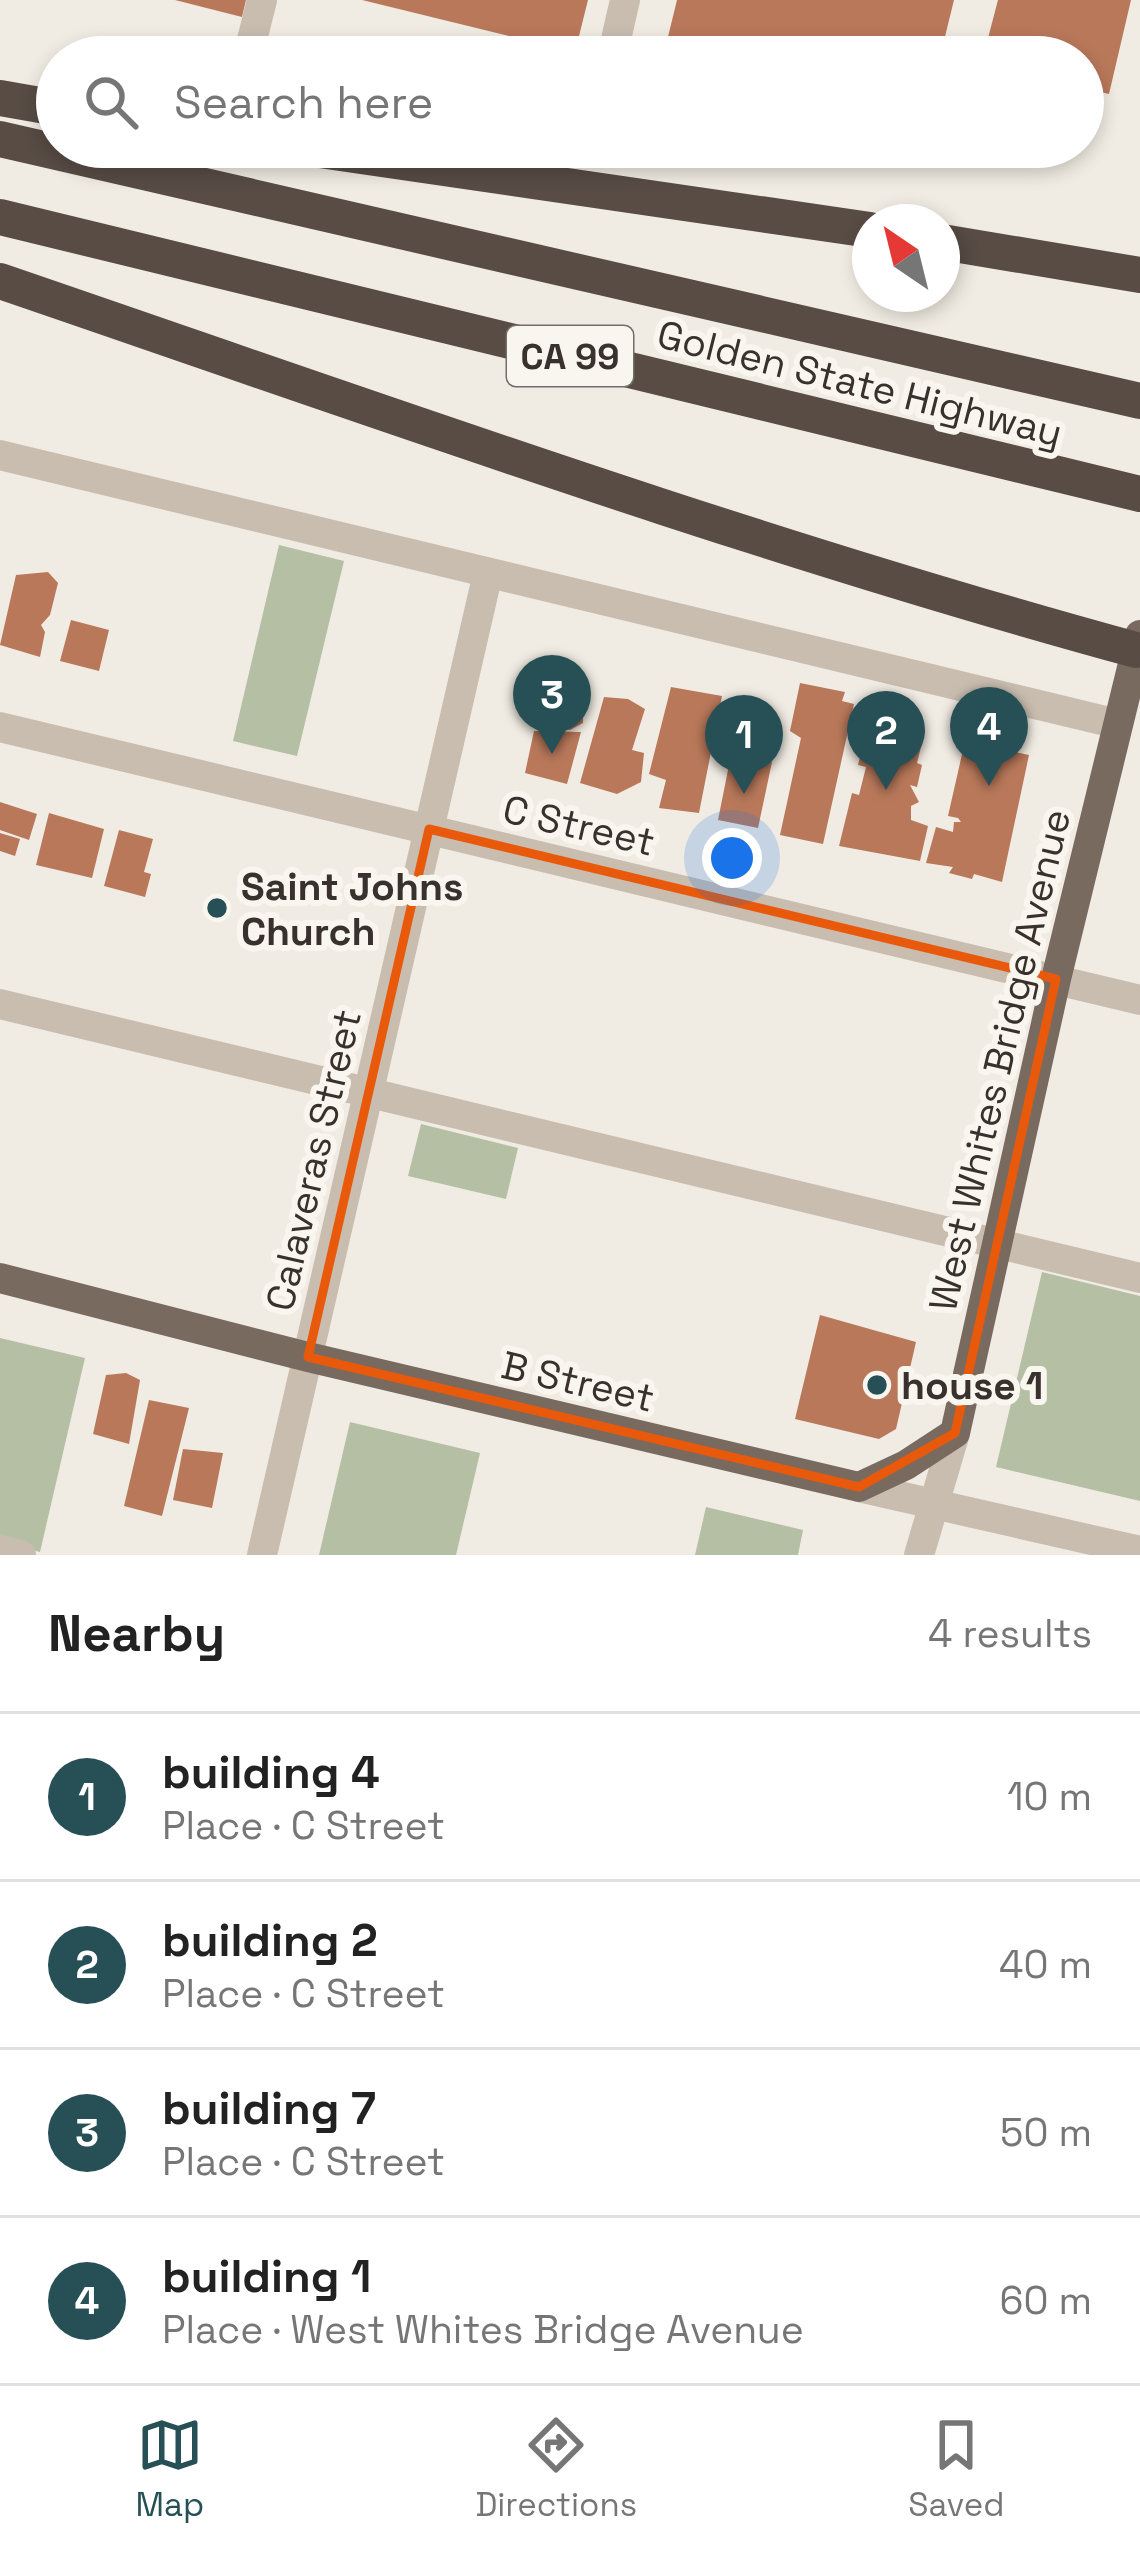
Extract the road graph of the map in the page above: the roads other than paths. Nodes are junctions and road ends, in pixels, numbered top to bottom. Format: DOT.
graph roads {
  1 [pos="262,0"];
  2 [pos="625,0"];
  3 [pos="253,36"];
  4 [pos="617,36"];
  5 [pos="0,98"];
  6 [pos="36,104"];
  7 [pos="0,139"];
  8 [pos="36,147"];
  9 [pos="126,168"];
  10 [pos="443,168"];
  11 [pos="0,217"];
  12 [pos="852,227"];
  13 [pos="960,245"];
  14 [pos="1140,274"];
  15 [pos="0,281"];
  16 [pos="1140,401"];
  17 [pos="0,455"];
  18 [pos="1140,494"];
  19 [pos="488,573"];
  20 [pos="1139,645"];
  21 [pos="1118,724"];
  22 [pos="0,727"];
  23 [pos="429,829"];
  24 [pos="1056,980"];
  25 [pos="1140,1000"];
  26 [pos="0,1004"];
  27 [pos="368,1093"];
  28 [pos="996,1243"];
  29 [pos="0,1278"];
  30 [pos="1140,1278"];
  31 [pos="308,1357"];
  32 [pos="955,1432"];
  33 [pos="860,1487"];
  34 [pos="933,1502"];
  35 [pos="0,1550"];
  36 [pos="1140,1551"];
  37 [pos="21,1555"];
  38 [pos="262,1555"];
  39 [pos="920,1555"];
  1 -- 3 [label="street"];
  2 -- 4 [label="street"];
  5 -- 6 [label="highway"];
  7 -- 8 [label="highway, Golden State Highway / CA 99"];
  9 -- 16 [label="highway, Golden State Highway / CA 99"];
  10 -- 12 [label="highway"];
  11 -- 18 [label="highway, Golden State Highway / CA 99"];
  13 -- 14 [label="highway"];
  15 -- 20 [label="highway"];
  17 -- 19 [label="street"];
  19 -- 21 [label="street"];
  19 -- 23 [label="street, Calaveras Street"];
  20 -- 21 [label="main road, West Whites Bridge Avenue"];
  21 -- 24 [label="main road, West Whites Bridge Avenue"];
  22 -- 23 [label="street, C Street"];
  23 -- 24 [label="street, C Street"];
  23 -- 27 [label="street, Calaveras Street"];
  24 -- 25 [label="street, C Street"];
  24 -- 28 [label="main road, West Whites Bridge Avenue"];
  26 -- 27 [label="street"];
  27 -- 28 [label="street"];
  27 -- 31 [label="street, Calaveras Street"];
  28 -- 30 [label="street"];
  28 -- 32 [label="main road, West Whites Bridge Avenue"];
  29 -- 31 [label="main road, B Street"];
  31 -- 33 [label="main road, B Street"];
  31 -- 38 [label="street, Calaveras Street"];
  32 -- 33 [label="main road"];
  32 -- 34 [label="street, West Whites Bridge Avenue"];
  33 -- 34 [label="street, B Street"];
  34 -- 36 [label="street, B Street"];
  34 -- 39 [label="street, West Whites Bridge Avenue"];
  35 -- 37 [label="street"];
}
